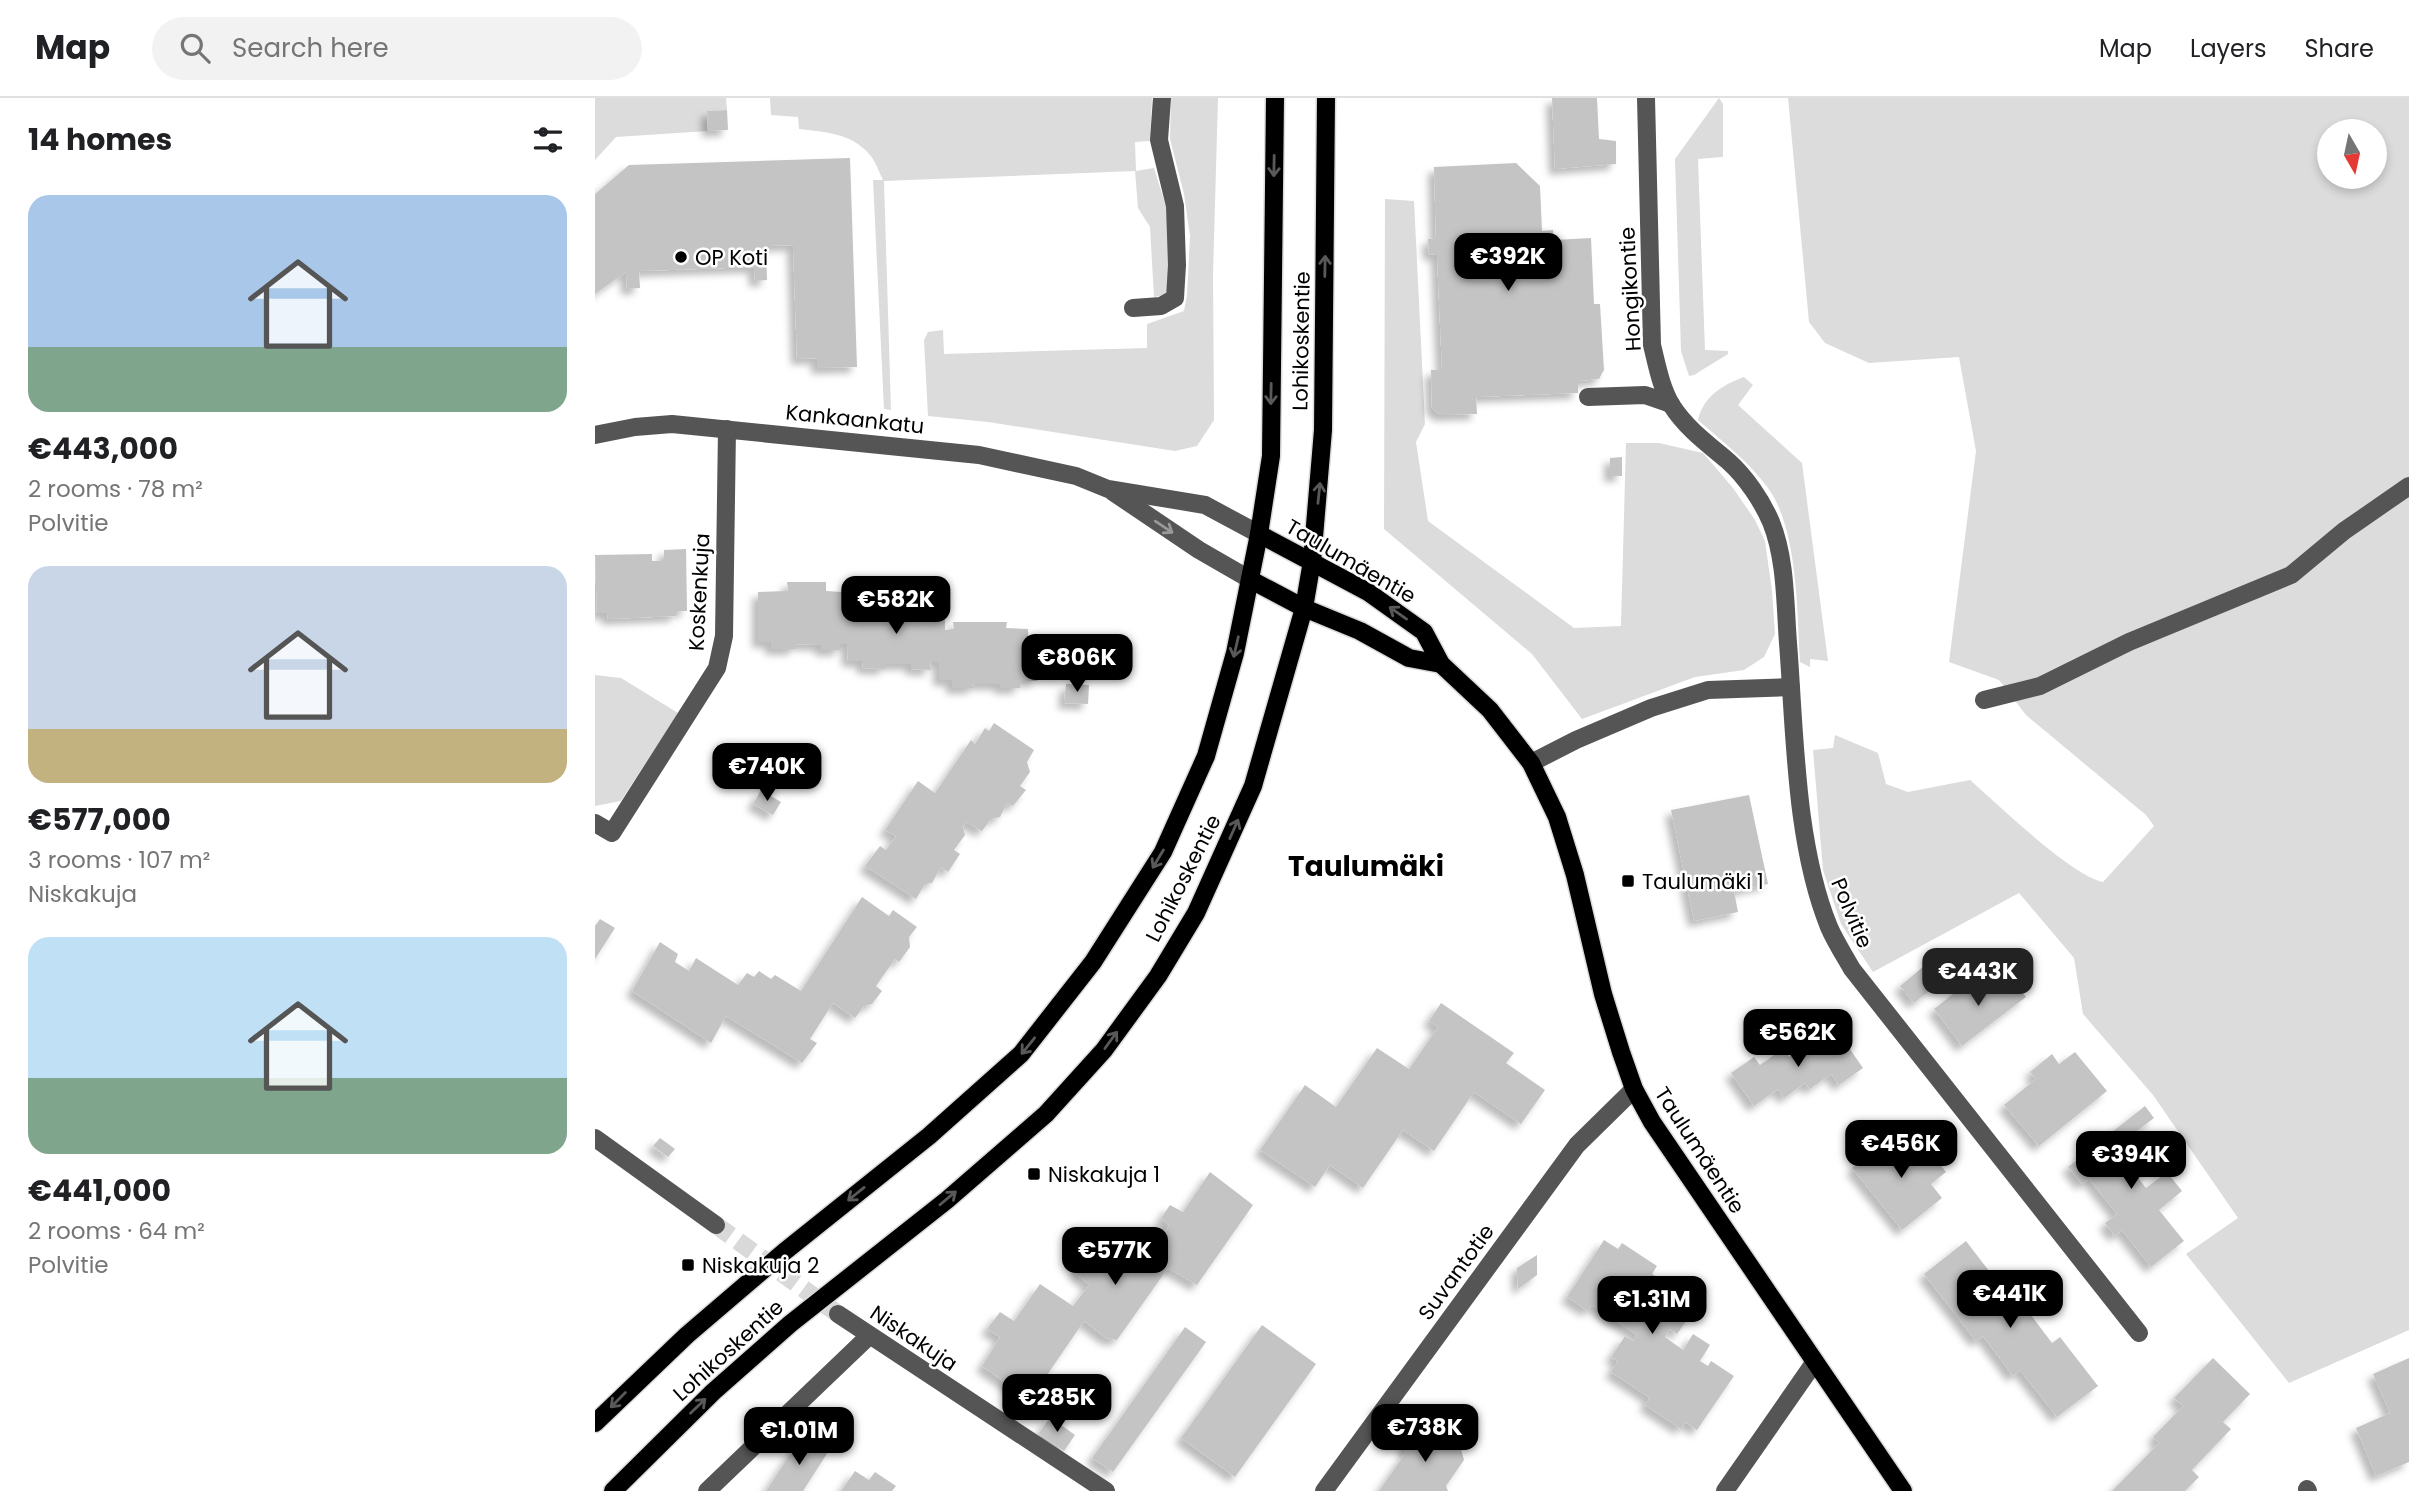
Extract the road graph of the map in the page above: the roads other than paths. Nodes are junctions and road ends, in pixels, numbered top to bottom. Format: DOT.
graph roads {
  1 [pos="1162,98"];
  2 [pos="1275,98"];
  3 [pos="1326,98"];
  4 [pos="1646,98"];
  5 [pos="1133,308"];
  6 [pos="1588,397"];
  7 [pos="1671,404"];
  8 [pos="727,429"];
  9 [pos="595,435"];
  10 [pos="2409,486"];
  11 [pos="1108,489"];
  12 [pos="1259,534"];
  13 [pos="1312,561"];
  14 [pos="1251,580"];
  15 [pos="1304,607"];
  16 [pos="1441,664"];
  17 [pos="1791,687"];
  18 [pos="1984,700"];
  19 [pos="1531,763"];
  20 [pos="595,823"];
  21 [pos="1634,1089"];
  22 [pos="595,1139"];
  23 [pos="716,1225"];
  24 [pos="838,1314"];
  25 [pos="2139,1333"];
  26 [pos="869,1336"];
  27 [pos="1814,1363"];
  28 [pos="595,1423"];
  29 [pos="613,1491"];
  30 [pos="707,1491"];
  31 [pos="1106,1491"];
  32 [pos="1324,1491"];
  33 [pos="1725,1491"];
  34 [pos="1903,1491"];
  1 -- 5 [label="street"];
  2 -- 12 [label="main road, Lohikoskentie, one-way"];
  13 -- 3 [label="main road, Lohikoskentie, one-way"];
  4 -- 7 [label="street, Hongikontie"];
  6 -- 7 [label="street"];
  7 -- 17 [label="street, Hongikontie"];
  8 -- 9 [label="street, Kankaankatu"];
  8 -- 11 [label="street, Kankaankatu"];
  8 -- 20 [label="street, Koskenkuja"];
  10 -- 18 [label="street"];
  11 -- 12 [label="street, Kankaankatu"];
  11 -- 14 [label="street, Kankaankatu, one-way"];
  12 -- 13 [label="main road, Taulumäentie"];
  12 -- 14 [label="main road, Lohikoskentie"];
  13 -- 15 [label="main road, Lohikoskentie"];
  16 -- 13 [label="main road, Taulumäentie, one-way"];
  14 -- 15 [label="main road"];
  14 -- 28 [label="main road, Lohikoskentie, one-way"];
  15 -- 16 [label="main road"];
  29 -- 15 [label="main road, Lohikoskentie, one-way"];
  16 -- 19 [label="main road, Taulumäentie"];
  17 -- 19 [label="street"];
  17 -- 25 [label="street, Polvitie"];
  19 -- 21 [label="main road, Taulumäentie"];
  21 -- 27 [label="main road, Taulumäentie"];
  21 -- 32 [label="street, Suvantotie"];
  22 -- 23 [label="street"];
  24 -- 26 [label="street, Niskakuja"];
  26 -- 30 [label="street"];
  26 -- 31 [label="street, Niskakuja"];
  27 -- 33 [label="street"];
  27 -- 34 [label="main road, Taulumäentie"];
}
